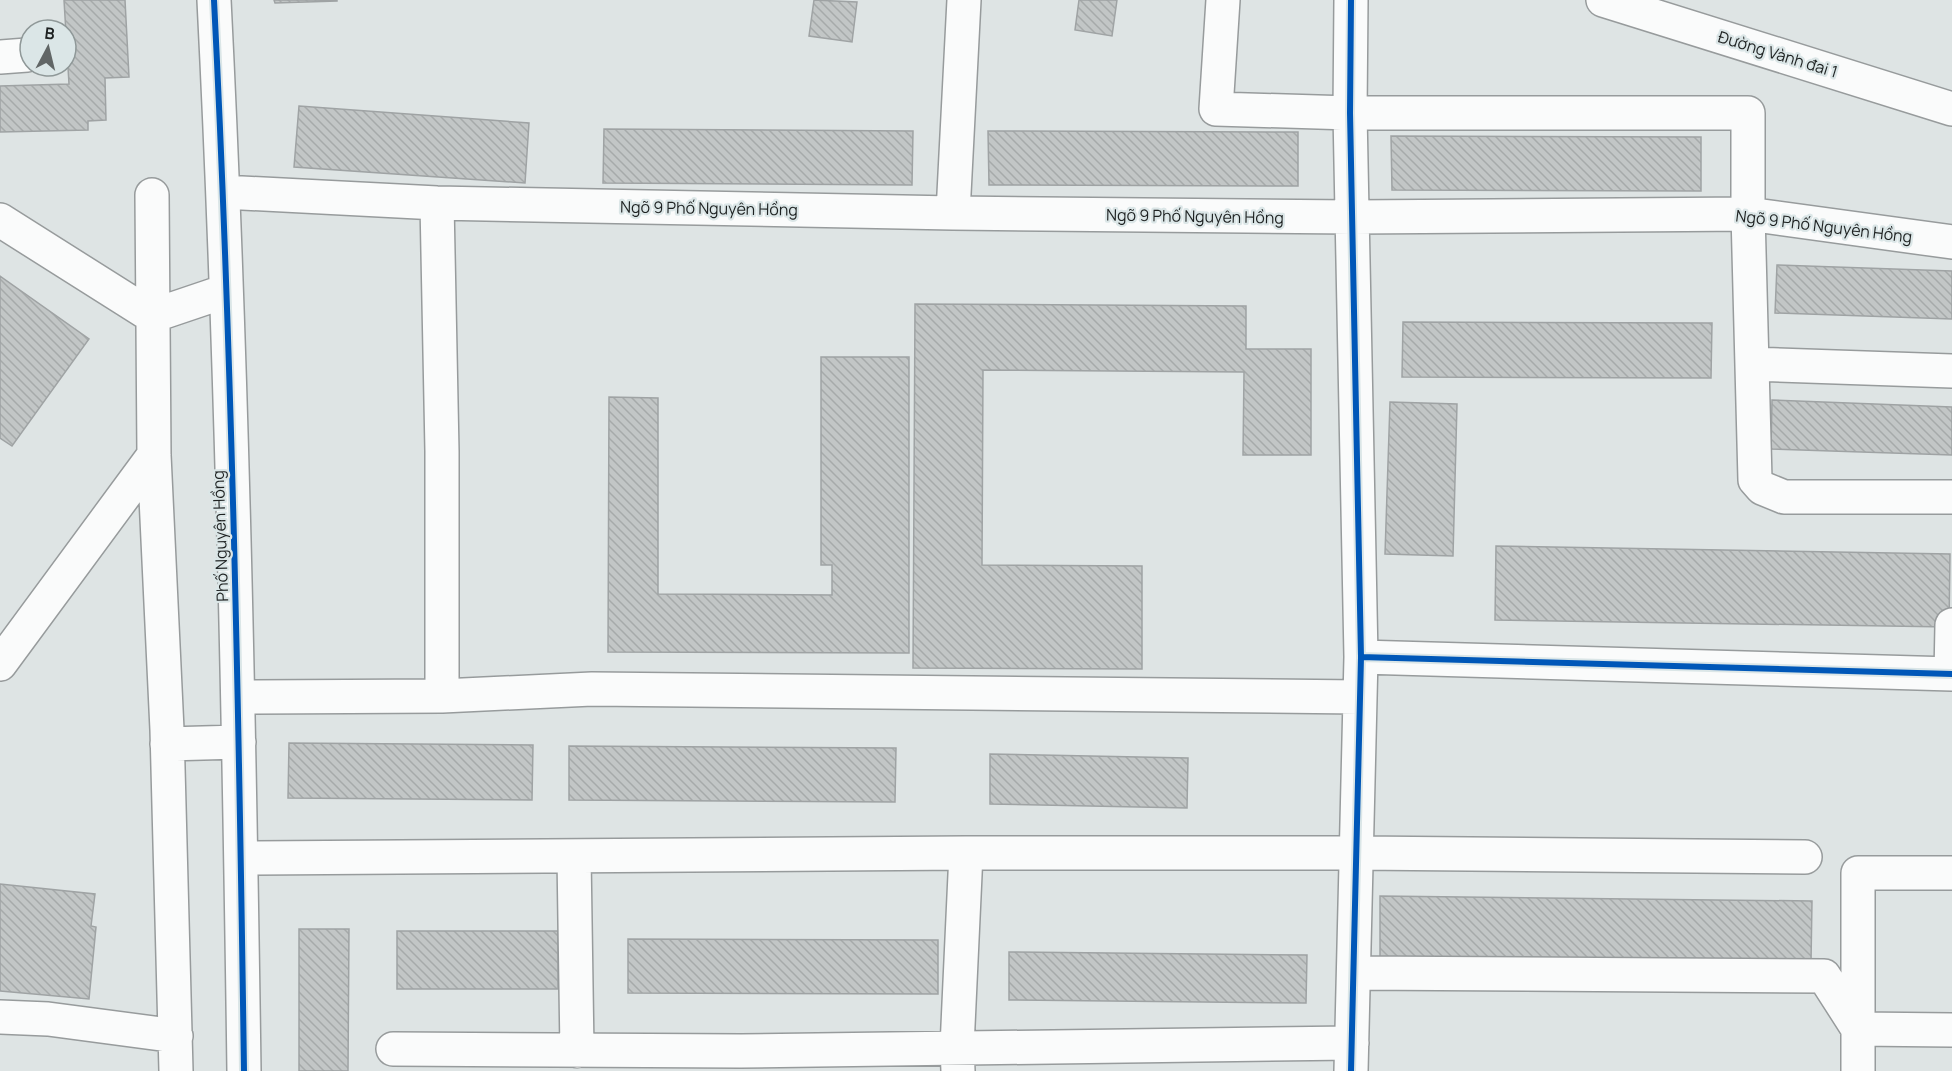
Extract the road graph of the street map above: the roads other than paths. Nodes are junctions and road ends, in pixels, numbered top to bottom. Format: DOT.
graph roads {
  1 [pos="214,0"];
  2 [pos="964,0"];
  3 [pos="1223,0"];
  4 [pos="1351,0"];
  5 [pos="1603,0"];
  6 [pos="1952,109"];
  7 [pos="1350,113"];
  8 [pos="224,192"];
  9 [pos="152,195"];
  10 [pos="437,203"];
  11 [pos="953,213"];
  12 [pos="1748,214"];
  13 [pos="1353,217"];
  14 [pos="0,220"];
  15 [pos="1952,242"];
  16 [pos="226,291"];
  17 [pos="152,316"];
  18 [pos="1752,364"];
  19 [pos="1952,371"];
  20 [pos="154,455"];
  21 [pos="1952,497"];
  22 [pos="1952,625"];
  23 [pos="1361,657"];
  24 [pos="0,664"];
  25 [pos="1951,674"];
  26 [pos="442,696"];
  27 [pos="238,697"];
  28 [pos="1360,697"];
  29 [pos="239,742"];
  30 [pos="167,744"];
  31 [pos="966,853"];
  32 [pos="1357,853"];
  33 [pos="574,856"];
  34 [pos="1805,857"];
  35 [pos="241,858"];
  36 [pos="1952,873"];
  37 [pos="1354,973"];
  38 [pos="0,1017"];
  39 [pos="1858,1029"];
  40 [pos="1952,1030"];
  41 [pos="176,1036"];
  42 [pos="393,1049"];
  43 [pos="577,1051"];
  44 [pos="1352,1057"];
  45 [pos="958,1059"];
  46 [pos="741,1061"];
  47 [pos="176,1071"];
  48 [pos="244,1071"];
  49 [pos="1858,1071"];
  1 -- 8 [label="street, Phố Nguyên Hồng"];
  2 -- 11 [label="street"];
  3 -- 7 [label="street"];
  4 -- 7 [label="street"];
  5 -- 6 [label="street, Đường Vành đai 1"];
  7 -- 12 [label="street"];
  7 -- 13 [label="street"];
  8 -- 10 [label="street, Ngõ 9 Phố Nguyên Hồng"];
  8 -- 16 [label="street, Phố Nguyên Hồng"];
  9 -- 17 [label="street"];
  10 -- 11 [label="street, Ngõ 9 Phố Nguyên Hồng"];
  10 -- 26 [label="street"];
  11 -- 13 [label="street, Ngõ 9 Phố Nguyên Hồng"];
  12 -- 13 [label="street, Ngõ 9 Phố Nguyên Hồng"];
  12 -- 15 [label="street, Ngõ 9 Phố Nguyên Hồng"];
  12 -- 18 [label="street"];
  13 -- 23 [label="street"];
  14 -- 17 [label="street"];
  16 -- 17 [label="street"];
  16 -- 27 [label="street, Phố Nguyên Hồng"];
  17 -- 20 [label="street"];
  18 -- 19 [label="street"];
  18 -- 21 [label="street"];
  20 -- 24 [label="street"];
  20 -- 30 [label="street"];
  22 -- 25 [label="street"];
  23 -- 25 [label="street"];
  23 -- 28 [label="street"];
  26 -- 27 [label="street"];
  26 -- 28 [label="street"];
  27 -- 29 [label="street, Phố Nguyên Hồng"];
  28 -- 32 [label="street"];
  29 -- 30 [label="street"];
  29 -- 35 [label="street, Phố Nguyên Hồng"];
  30 -- 41 [label="street"];
  31 -- 32 [label="street"];
  31 -- 33 [label="street"];
  31 -- 45 [label="street"];
  32 -- 34 [label="street"];
  32 -- 37 [label="street"];
  33 -- 35 [label="street"];
  33 -- 43 [label="street"];
  35 -- 48 [label="street, Phố Nguyên Hồng"];
  36 -- 39 [label="street"];
  37 -- 39 [label="street"];
  37 -- 44 [label="street"];
  38 -- 41 [label="street"];
  39 -- 40 [label="street"];
  39 -- 49 [label="street"];
  41 -- 47 [label="street"];
  42 -- 43 [label="street"];
  43 -- 46 [label="street"];
  44 -- 45 [label="street"];
  45 -- 46 [label="street"];
}
